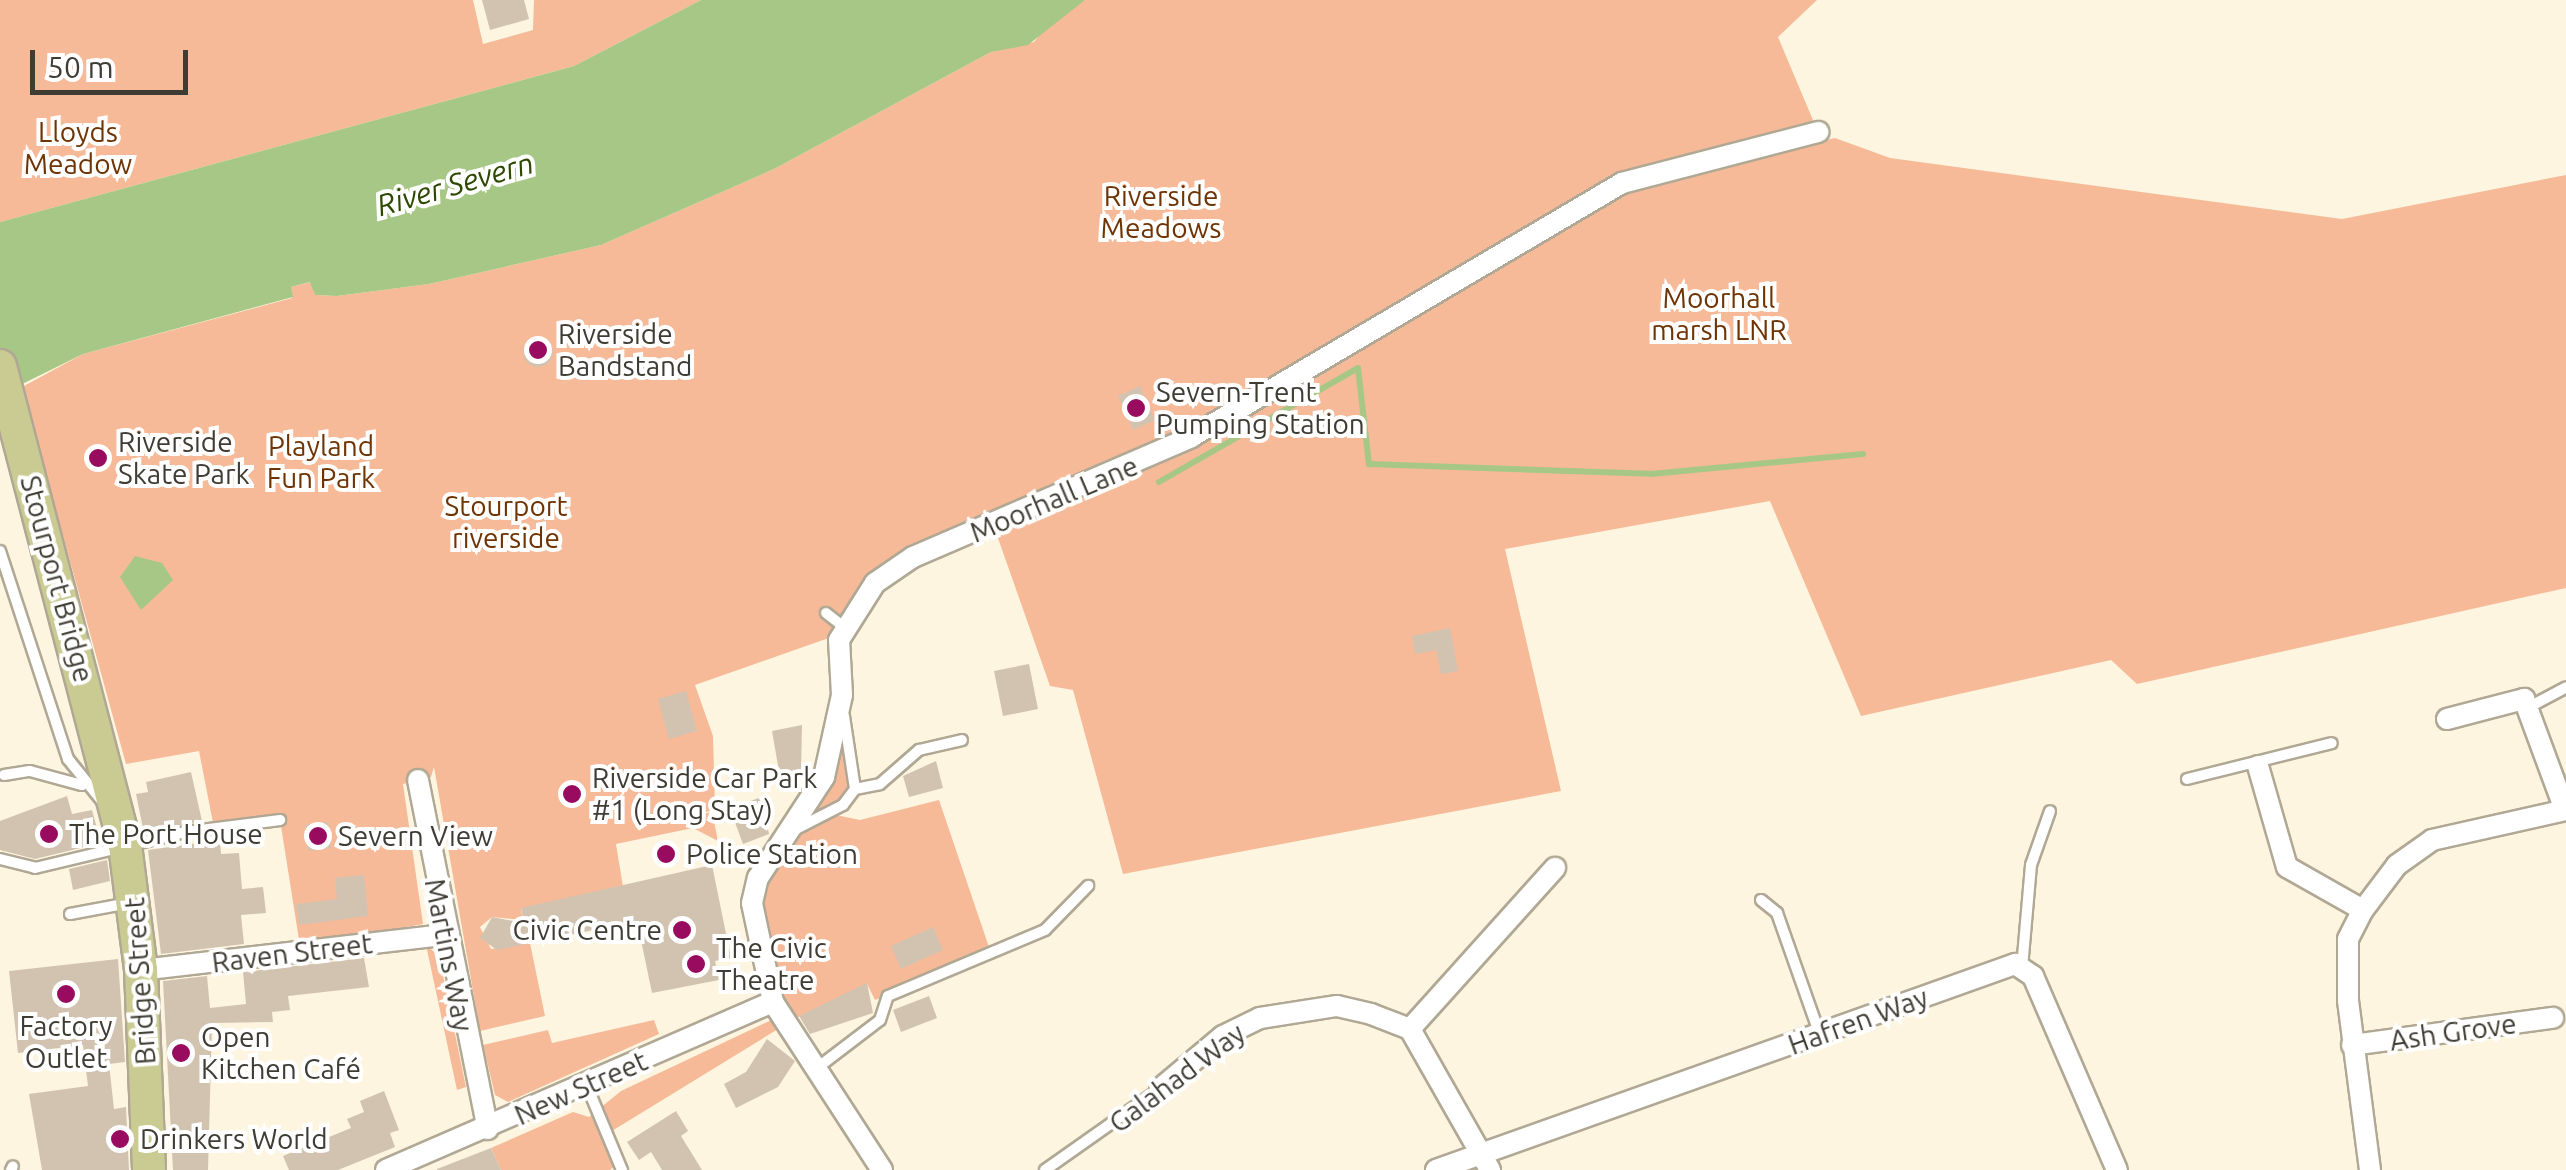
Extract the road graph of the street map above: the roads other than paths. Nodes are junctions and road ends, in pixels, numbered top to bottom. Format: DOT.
graph roads {
  1 [pos="1818,132"];
  2 [pos="0,366"];
  3 [pos="0,551"];
  4 [pos="826,614"];
  5 [pos="845,628"];
  6 [pos="2566,687"];
  7 [pos="842,695"];
  8 [pos="2531,706"];
  9 [pos="2448,719"];
  10 [pos="962,740"];
  11 [pos="2332,744"];
  12 [pos="2258,766"];
  13 [pos="4,775"];
  14 [pos="2187,778"];
  15 [pos="418,780"];
  16 [pos="854,789"];
  17 [pos="111,809"];
  18 [pos="2566,810"];
  19 [pos="2050,812"];
  20 [pos="280,820"];
  21 [pos="794,830"];
  22 [pos="0,858"];
  23 [pos="1555,868"];
  24 [pos="1088,886"];
  25 [pos="1761,900"];
  26 [pos="134,902"];
  27 [pos="2363,910"];
  28 [pos="70,914"];
  29 [pos="443,935"];
  30 [pos="2022,968"];
  31 [pos="142,970"];
  32 [pos="773,1002"];
  33 [pos="2553,1018"];
  34 [pos="1410,1028"];
  35 [pos="1820,1036"];
  36 [pos="2352,1046"];
  37 [pos="816,1068"];
  38 [pos="587,1086"];
  39 [pos="1160,1089"];
  40 [pos="488,1129"];
  41 [pos="1485,1162"];
  42 [pos="617,1168"];
  43 [pos="149,1170"];
  44 [pos="386,1170"];
  45 [pos="882,1170"];
  46 [pos="1044,1170"];
  47 [pos="1436,1170"];
  48 [pos="2118,1170"];
  49 [pos="2370,1170"];
  1 -- 5 [label="street, Moorhall Lane"];
  2 -- 17 [label="main road, Stourport Bridge"];
  3 -- 17 [label="lane"];
  4 -- 5 [label="lane"];
  5 -- 7 [label="street"];
  6 -- 8 [label="lane"];
  7 -- 16 [label="lane"];
  7 -- 21 [label="street"];
  8 -- 9 [label="street"];
  8 -- 18 [label="street"];
  10 -- 16 [label="lane"];
  11 -- 12 [label="lane"];
  12 -- 14 [label="lane"];
  12 -- 27 [label="street"];
  13 -- 17 [label="lane"];
  15 -- 29 [label="street, Martins Way"];
  16 -- 21 [label="lane"];
  17 -- 20 [label="lane"];
  17 -- 22 [label="lane"];
  17 -- 26 [label="main road, Bridge Street"];
  18 -- 27 [label="street"];
  19 -- 30 [label="lane"];
  21 -- 32 [label="street"];
  23 -- 34 [label="street"];
  24 -- 37 [label="lane"];
  25 -- 35 [label="lane"];
  26 -- 28 [label="lane"];
  26 -- 31 [label="main road, Bridge Street"];
  27 -- 36 [label="street"];
  29 -- 31 [label="street, Raven Street"];
  29 -- 40 [label="street, Martins Way"];
  30 -- 35 [label="street, Hafren Way"];
  30 -- 48 [label="street"];
  31 -- 43 [label="main road, Bridge Street"];
  32 -- 37 [label="street"];
  32 -- 38 [label="street, New Street"];
  33 -- 36 [label="street, Ash Grove"];
  34 -- 39 [label="street, Galahad Way"];
  34 -- 41 [label="street"];
  35 -- 41 [label="street, Hafren Way"];
  36 -- 49 [label="street"];
  37 -- 45 [label="street"];
  38 -- 40 [label="street, New Street"];
  38 -- 42 [label="lane"];
  39 -- 46 [label="lane, Galahad Way"];
  40 -- 44 [label="street, New Street"];
  41 -- 47 [label="street, Hafren Way"];
}
